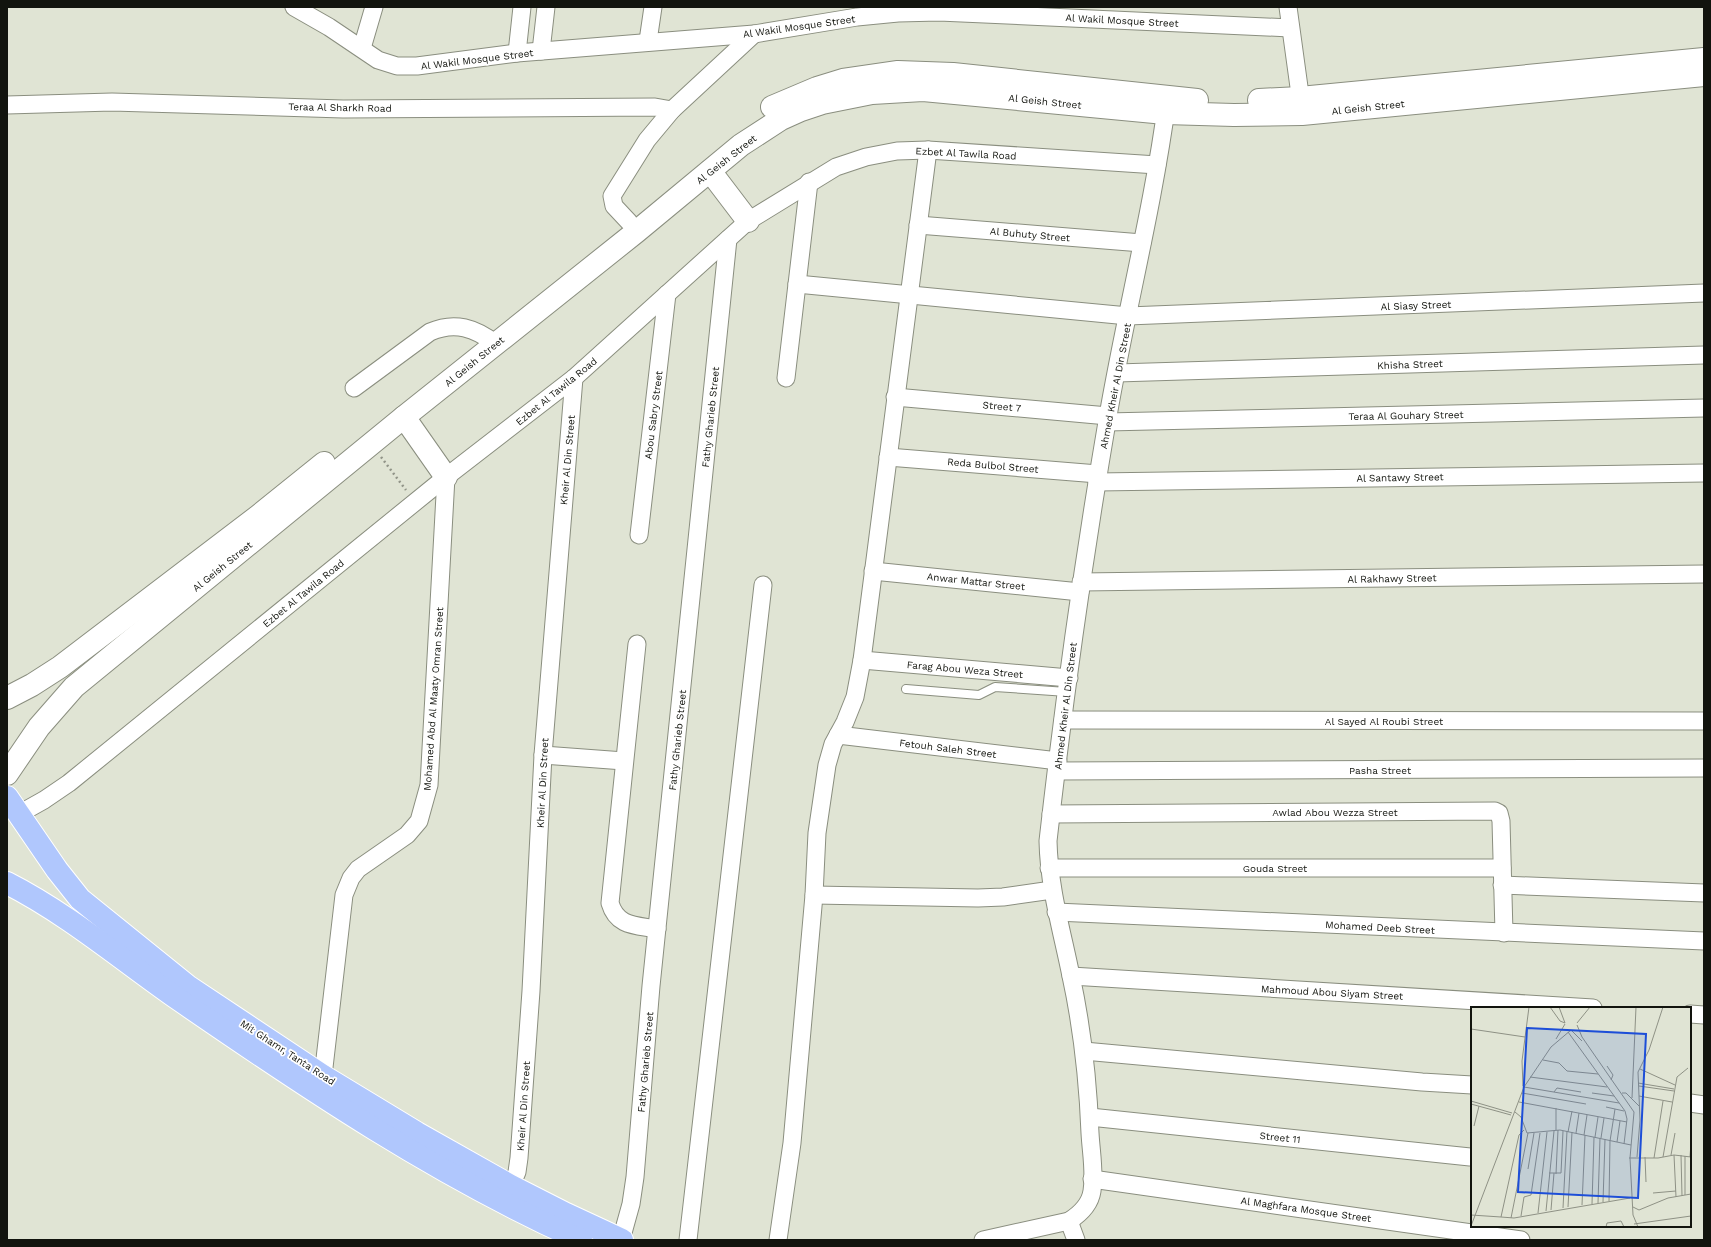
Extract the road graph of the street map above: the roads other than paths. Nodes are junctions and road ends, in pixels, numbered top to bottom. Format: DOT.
graph roads {
  1 [pos="294,7"];
  2 [pos="374,7"];
  3 [pos="522,7"];
  4 [pos="546,7"];
  5 [pos="653,7"];
  6 [pos="1288,7"];
  7 [pos="1290,28"];
  8 [pos="754,34"];
  9 [pos="648,41"];
  10 [pos="362,48"];
  11 [pos="541,51"];
  12 [pos="517,53"];
  13 [pos="1704,59"];
  14 [pos="1704,75"];
  15 [pos="820,95"];
  16 [pos="1166,105"];
  17 [pos="7,106"];
  18 [pos="1301,106"];
  19 [pos="672,110"];
  20 [pos="928,150"];
  21 [pos="1157,165"];
  22 [pos="710,171"];
  23 [pos="809,182"];
  24 [pos="748,221"];
  25 [pos="629,222"];
  26 [pos="918,225"];
  27 [pos="728,239"];
  28 [pos="1142,243"];
  29 [pos="797,284"];
  30 [pos="1704,293"];
  31 [pos="667,294"];
  32 [pos="909,294"];
  33 [pos="1128,316"];
  34 [pos="490,339"];
  35 [pos="1704,355"];
  36 [pos="1117,373"];
  37 [pos="574,378"];
  38 [pos="786,378"];
  39 [pos="354,388"];
  40 [pos="896,397"];
  41 [pos="1704,408"];
  42 [pos="404,417"];
  43 [pos="1108,419"];
  44 [pos="888,456"];
  45 [pos="1704,472"];
  46 [pos="446,477"];
  47 [pos="1098,478"];
  48 [pos="639,535"];
  49 [pos="873,571"];
  50 [pos="1704,574"];
  51 [pos="763,585"];
  52 [pos="1080,587"];
  53 [pos="637,644"];
  54 [pos="862,660"];
  55 [pos="1068,685"];
  56 [pos="906,690"];
  57 [pos="7,698"];
  58 [pos="1063,720"];
  59 [pos="1704,722"];
  60 [pos="838,735"];
  61 [pos="543,755"];
  62 [pos="624,761"];
  63 [pos="1057,766"];
  64 [pos="1704,768"];
  65 [pos="7,774"];
  66 [pos="13,806"];
  67 [pos="1051,814"];
  68 [pos="1049,868"];
  69 [pos="1502,868"];
  70 [pos="7,882"];
  71 [pos="1502,885"];
  72 [pos="1052,890"];
  73 [pos="1704,893"];
  74 [pos="814,895"];
  75 [pos="1056,912"];
  76 [pos="657,928"];
  77 [pos="1504,933"];
  78 [pos="1704,941"];
  79 [pos="1071,976"];
  80 [pos="1577,1007"];
  81 [pos="1691,1014"];
  82 [pos="1704,1015"];
  83 [pos="1084,1051"];
  84 [pos="323,1076"];
  85 [pos="1471,1085"];
  86 [pos="1691,1103"];
  87 [pos="1704,1105"];
  88 [pos="1090,1117"];
  89 [pos="1470,1157"];
  90 [pos="1092,1179"];
  91 [pos="510,1186"];
  92 [pos="1069,1221"];
  93 [pos="581,1240"];
  94 [pos="622,1240"];
  95 [pos="688,1240"];
  96 [pos="778,1240"];
  97 [pos="983,1240"];
  98 [pos="1076,1240"];
  99 [pos="1521,1240"];
  1 -- 10 [label="street, Al Wakil Mosque Street"];
  2 -- 10 [label="street"];
  3 -- 12 [label="street"];
  4 -- 11 [label="street"];
  5 -- 9 [label="street"];
  6 -- 7 [label="street"];
  7 -- 8 [label="street, Al Wakil Mosque Street"];
  7 -- 18 [label="street"];
  8 -- 9 [label="street, Al Wakil Mosque Street"];
  8 -- 19 [label="street"];
  9 -- 11 [label="street, Al Wakil Mosque Street"];
  10 -- 12 [label="street, Al Wakil Mosque Street"];
  11 -- 12 [label="street, Al Wakil Mosque Street"];
  13 -- 18 [label="main road, Al Geish Street"];
  14 -- 18 [label="main road, Al Geish Street"];
  15 -- 16 [label="main road, Al Geish Street"];
  15 -- 22 [label="main road, Al Geish Street"];
  15 -- 25 [label="main road, Al Geish Street"];
  16 -- 18 [label="main road, Al Geish Street"];
  16 -- 21 [label="street, Ahmed Kheir Al Din Street"];
  17 -- 19 [label="street, Teraa Al Sharkh Road"];
  19 -- 25 [label="street"];
  20 -- 21 [label="street, Ezbet Al Tawila Road"];
  20 -- 23 [label="street, Ezbet Al Tawila Road"];
  20 -- 26 [label="street"];
  21 -- 28 [label="street, Ahmed Kheir Al Din Street"];
  22 -- 24 [label="main road"];
  22 -- 34 [label="main road, Al Geish Street"];
  23 -- 24 [label="street, Ezbet Al Tawila Road"];
  23 -- 29 [label="street"];
  24 -- 27 [label="street, Ezbet Al Tawila Road"];
  25 -- 34 [label="main road, Al Geish Street"];
  26 -- 28 [label="street, Al Buhuty Street"];
  26 -- 32 [label="street"];
  27 -- 31 [label="street, Ezbet Al Tawila Road"];
  27 -- 76 [label="street, Fathy Gharieb Street"];
  28 -- 33 [label="street, Ahmed Kheir Al Din Street"];
  29 -- 32 [label="street, Al Siasy Street"];
  29 -- 38 [label="street"];
  30 -- 33 [label="street, Al Siasy Street"];
  31 -- 37 [label="street, Ezbet Al Tawila Road"];
  31 -- 48 [label="street, Abou Sabry Street"];
  32 -- 33 [label="street, Al Siasy Street"];
  32 -- 40 [label="street"];
  33 -- 36 [label="street, Ahmed Kheir Al Din Street"];
  34 -- 39 [label="street"];
  34 -- 42 [label="main road, Al Geish Street"];
  34 -- 57 [label="main road, Al Geish Street"];
  35 -- 36 [label="street, Khisha Street"];
  36 -- 43 [label="street, Ahmed Kheir Al Din Street"];
  37 -- 46 [label="street, Ezbet Al Tawila Road"];
  37 -- 61 [label="street, Kheir Al Din Street"];
  40 -- 43 [label="street, Street 7"];
  40 -- 44 [label="street"];
  41 -- 43 [label="street, Teraa Al Gouhary Street"];
  42 -- 46 [label="main road"];
  42 -- 65 [label="main road, Al Geish Street"];
  43 -- 47 [label="street, Ahmed Kheir Al Din Street"];
  44 -- 47 [label="street, Reda Bulbol Street"];
  44 -- 49 [label="street"];
  45 -- 47 [label="street, Al Santawy Street"];
  46 -- 66 [label="street, Ezbet Al Tawila Road"];
  46 -- 84 [label="street, Mohamed Abd Al Maaty Omran Street"];
  47 -- 52 [label="street, Ahmed Kheir Al Din Street"];
  49 -- 52 [label="street, Anwar Mattar Street"];
  49 -- 54 [label="street"];
  50 -- 52 [label="street, Al Rakhawy Street"];
  51 -- 95 [label="street"];
  52 -- 55 [label="street, Ahmed Kheir Al Din Street"];
  53 -- 62 [label="street"];
  54 -- 55 [label="street, Farag Abou Weza Street"];
  54 -- 60 [label="street"];
  55 -- 56 [label="lane"];
  55 -- 58 [label="street, Ahmed Kheir Al Din Street"];
  58 -- 59 [label="street, Al Sayed Al Roubi Street"];
  58 -- 63 [label="street, Ahmed Kheir Al Din Street"];
  60 -- 63 [label="street, Fetouh Saleh Street"];
  60 -- 74 [label="street"];
  61 -- 62 [label="street"];
  61 -- 91 [label="street, Kheir Al Din Street"];
  62 -- 76 [label="street"];
  63 -- 64 [label="street, Pasha Street"];
  63 -- 67 [label="street, Ahmed Kheir Al Din Street"];
  66 -- 84 [label="main road, Mit Ghamr, Tanta Road"];
  67 -- 68 [label="street, Ahmed Kheir Al Din Street"];
  67 -- 69 [label="street, Awlad Abou Wezza Street"];
  68 -- 69 [label="street, Gouda Street"];
  68 -- 72 [label="street, Ahmed Kheir Al Din Street"];
  69 -- 71 [label="street, Awlad Abou Wezza Street"];
  70 -- 93 [label="main road, Mit Ghamr, Tanta Road"];
  71 -- 73 [label="street"];
  71 -- 77 [label="street, Awlad Abou Wezza Street"];
  72 -- 74 [label="street"];
  72 -- 75 [label="street, Ahmed Kheir Al Din Street"];
  74 -- 96 [label="street"];
  75 -- 77 [label="street, Mohamed Deeb Street"];
  75 -- 79 [label="street, Ahmed Kheir Al Din Street"];
  76 -- 94 [label="street, Fathy Gharieb Street"];
  77 -- 78 [label="street, Mohamed Deeb Street"];
  79 -- 80 [label="street, Mahmoud Abou Siyam Street"];
  79 -- 83 [label="street, Ahmed Kheir Al Din Street"];
  81 -- 82 [label="street"];
  83 -- 85 [label="street"];
  83 -- 88 [label="street, Ahmed Kheir Al Din Street"];
  84 -- 91 [label="main road, Mit Ghamr, Tanta Road"];
  86 -- 87 [label="street"];
  88 -- 89 [label="street, Street 11"];
  88 -- 90 [label="street, Ahmed Kheir Al Din Street"];
  90 -- 92 [label="street, Ahmed Kheir Al Din Street"];
  90 -- 99 [label="street, Al Maghfara Mosque Street"];
  91 -- 94 [label="main road, Mit Ghamr, Tanta Road"];
  92 -- 97 [label="street, Ahmed Kheir Al Din Street"];
  92 -- 98 [label="street"];
}
